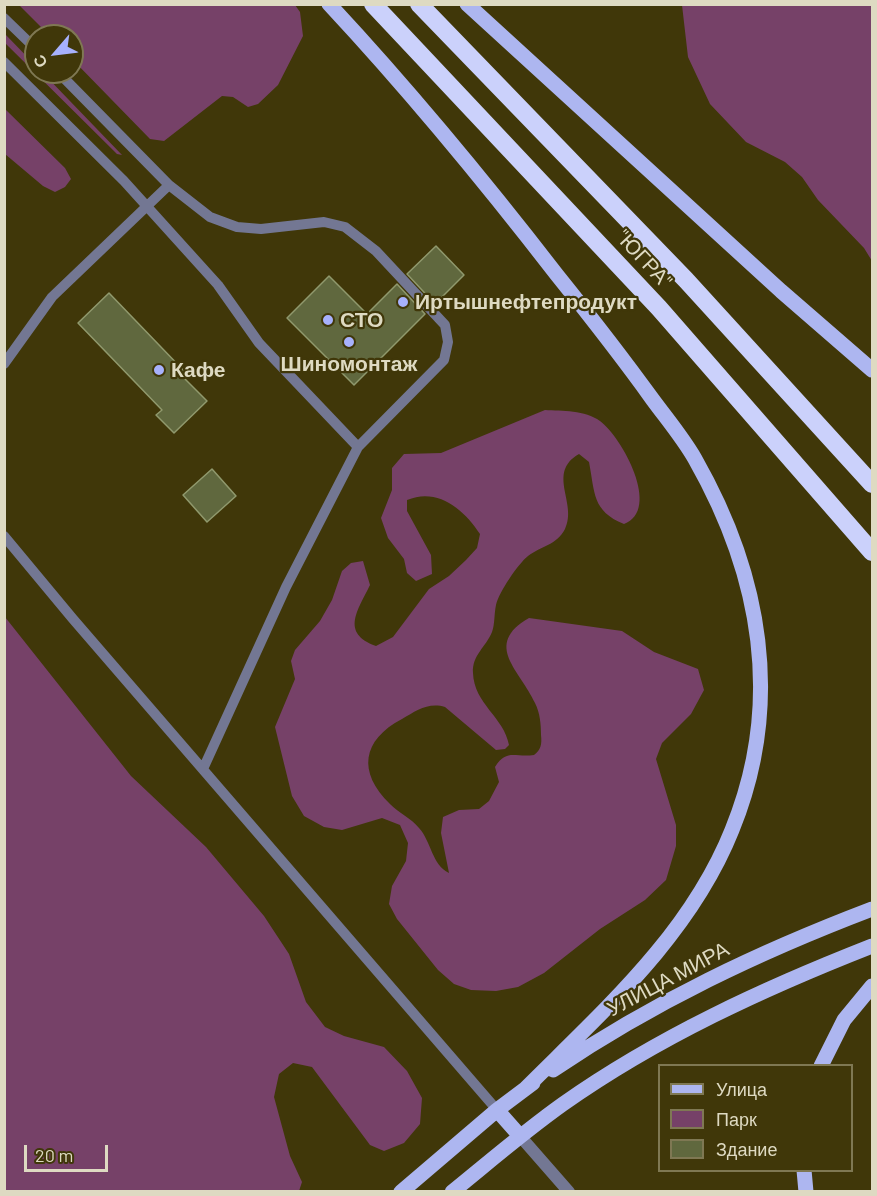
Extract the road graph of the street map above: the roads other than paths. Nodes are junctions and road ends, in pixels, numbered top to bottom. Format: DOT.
graph roads {
  1 [pos="329,4"];
  2 [pos="371,4"];
  3 [pos="419,4"];
  4 [pos="467,4"];
  5 [pos="4,18"];
  6 [pos="24,37"];
  7 [pos="4,62"];
  8 [pos="70,84"];
  9 [pos="169,185"];
  10 [pos="146,206"];
  11 [pos="4,364"];
  12 [pos="873,370"];
  13 [pos="358,447"];
  14 [pos="873,484"];
  15 [pos="4,536"];
  16 [pos="873,552"];
  17 [pos="203,769"];
  18 [pos="873,909"];
  19 [pos="873,946"];
  20 [pos="873,986"];
  21 [pos="822,1064"];
  22 [pos="525,1089"];
  23 [pos="496,1110"];
  24 [pos="520,1136"];
  25 [pos="804,1172"];
  26 [pos="401,1191"];
  27 [pos="452,1191"];
  28 [pos="569,1191"];
  29 [pos="806,1191"];
  1 -- 22 [label="main road"];
  2 -- 16 [label="highway, \"ЮГРА\""];
  3 -- 14 [label="highway, \"ЮГРА\""];
  4 -- 12 [label="main road"];
  5 -- 6 [label="lane"];
  7 -- 10 [label="lane"];
  8 -- 9 [label="lane"];
  9 -- 10 [label="lane"];
  9 -- 13 [label="lane"];
  10 -- 11 [label="lane"];
  10 -- 13 [label="lane"];
  13 -- 17 [label="lane"];
  15 -- 17 [label="lane"];
  17 -- 23 [label="lane"];
  18 -- 22 [label="main road, УЛИЦА МИРА"];
  19 -- 24 [label="main road"];
  20 -- 21 [label="main road"];
  22 -- 23 [label="main road, УЛИЦА МИРА"];
  23 -- 24 [label="main road"];
  23 -- 26 [label="main road, УЛИЦА МИРА"];
  24 -- 27 [label="main road"];
  24 -- 28 [label="street"];
  25 -- 29 [label="main road"];
}
